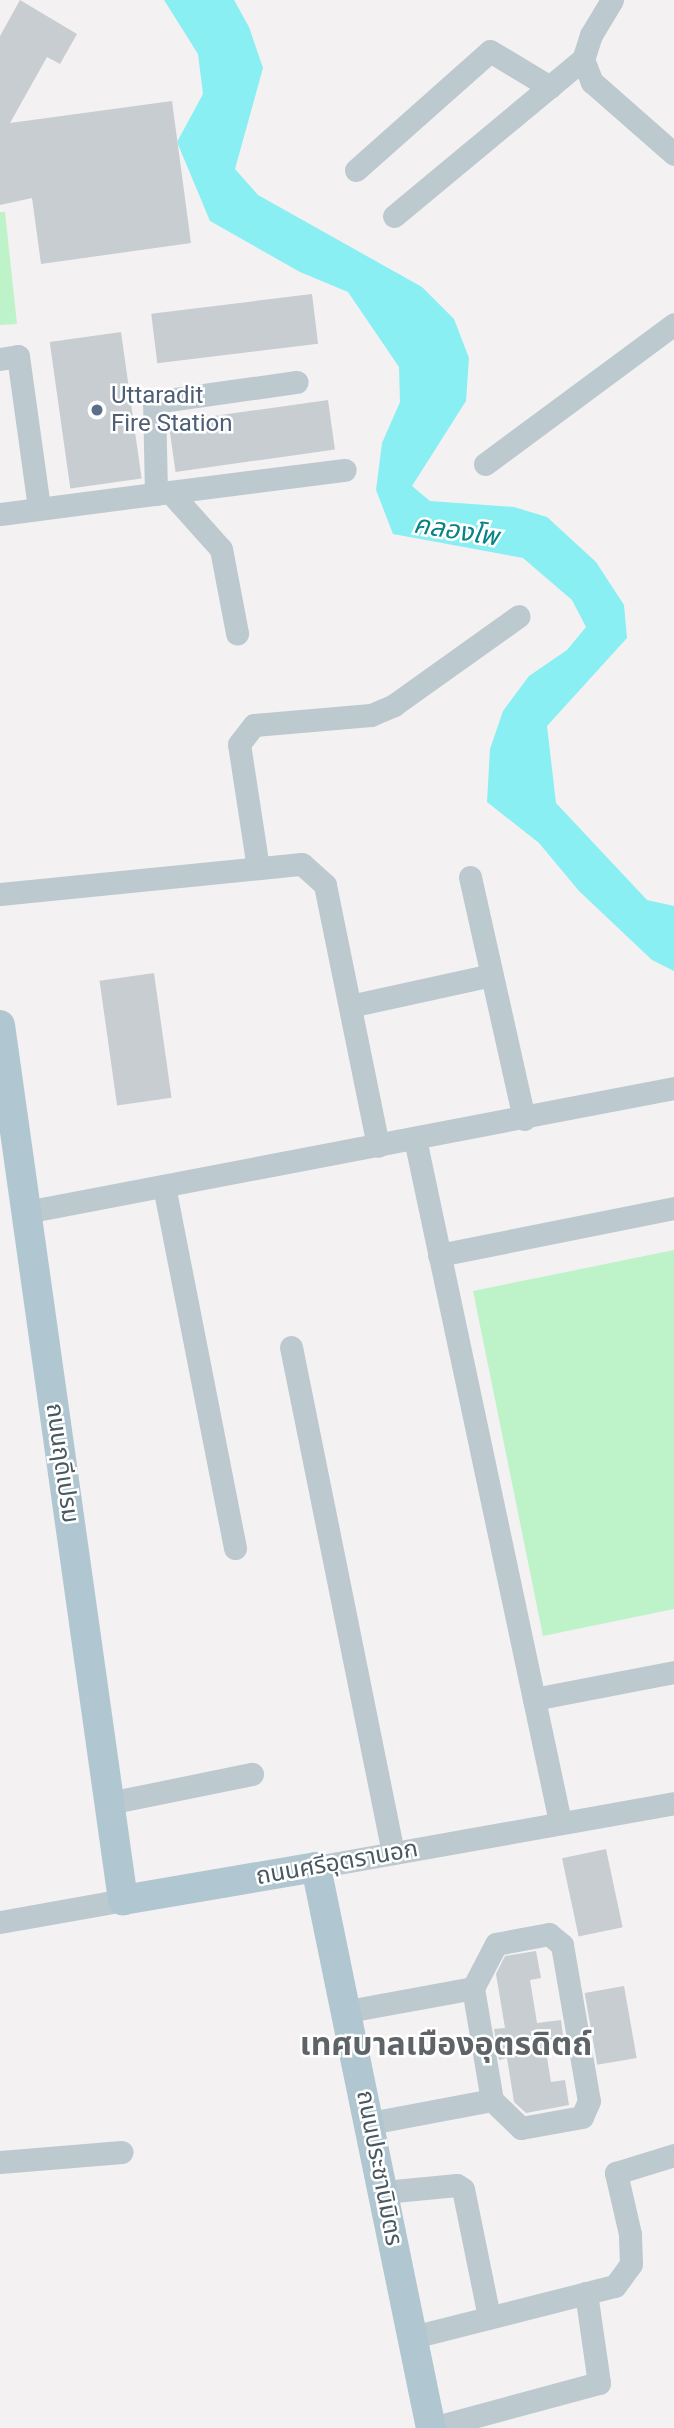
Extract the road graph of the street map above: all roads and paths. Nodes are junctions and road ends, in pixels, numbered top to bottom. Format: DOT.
graph roads {
  1 [pos="612,0"];
  2 [pos="583,59"];
  3 [pos="550,87"];
  4 [pos="674,154"];
  5 [pos="355,170"];
  6 [pos="394,216"];
  7 [pos="674,324"];
  8 [pos="0,359"];
  9 [pos="297,382"];
  10 [pos="485,464"];
  11 [pos="345,470"];
  12 [pos="163,493"];
  13 [pos="39,508"];
  14 [pos="0,514"];
  15 [pos="519,616"];
  16 [pos="237,633"];
  17 [pos="258,868"];
  18 [pos="470,877"];
  19 [pos="0,894"];
  20 [pos="492,975"];
  21 [pos="350,1006"];
  22 [pos="0,1025"];
  23 [pos="674,1088"];
  24 [pos="524,1119"];
  25 [pos="415,1139"];
  26 [pos="378,1146"];
  27 [pos="164,1186"];
  28 [pos="674,1208"];
  29 [pos="26,1212"];
  30 [pos="439,1255"];
  31 [pos="291,1346"];
  32 [pos="235,1548"];
  33 [pos="674,1672"];
  34 [pos="534,1699"];
  35 [pos="252,1774"];
  36 [pos="109,1803"];
  37 [pos="674,1805"];
  38 [pos="560,1822"];
  39 [pos="393,1853"];
  40 [pos="316,1867"];
  41 [pos="123,1900"];
  42 [pos="0,1922"];
  43 [pos="472,1988"];
  44 [pos="348,2011"];
  45 [pos="492,2100"];
  46 [pos="370,2123"];
  47 [pos="122,2152"];
  48 [pos="674,2155"];
  49 [pos="0,2162"];
  50 [pos="384,2193"];
  51 [pos="586,2292"];
  52 [pos="489,2317"];
  53 [pos="413,2337"];
  54 [pos="432,2428"];
  1 -- 2 [label="street"];
  2 -- 3 [label="street"];
  2 -- 4 [label="street"];
  3 -- 5 [label="street"];
  3 -- 6 [label="street"];
  7 -- 10 [label="street"];
  8 -- 13 [label="street"];
  9 -- 12 [label="street"];
  11 -- 12 [label="street"];
  12 -- 13 [label="street"];
  12 -- 16 [label="street"];
  13 -- 14 [label="street"];
  15 -- 17 [label="street"];
  17 -- 19 [label="street"];
  17 -- 21 [label="street"];
  18 -- 20 [label="street"];
  20 -- 21 [label="street"];
  20 -- 24 [label="street"];
  21 -- 26 [label="street"];
  22 -- 29 [label="main road, ถนนฤดีเปรม"];
  23 -- 24 [label="street"];
  24 -- 25 [label="street"];
  25 -- 26 [label="street"];
  25 -- 30 [label="street"];
  26 -- 27 [label="street"];
  27 -- 29 [label="street"];
  27 -- 32 [label="street"];
  28 -- 30 [label="street"];
  29 -- 36 [label="main road, ถนนฤดีเปรม"];
  30 -- 34 [label="street"];
  31 -- 39 [label="street"];
  33 -- 34 [label="street"];
  34 -- 38 [label="street"];
  35 -- 36 [label="street"];
  36 -- 41 [label="main road, ถนนฤดีเปรม"];
  37 -- 38 [label="street, ถนนศรีอุตรานอก"];
  38 -- 39 [label="street, ถนนศรีอุตรานอก"];
  39 -- 40 [label="street, ถนนศรีอุตรานอก"];
  40 -- 41 [label="main road, ถนนศรีอุตรานอก"];
  40 -- 44 [label="main road, ถนนประชานิมิตร"];
  41 -- 42 [label="street, ถนนศรีอุตรานอก"];
  43 -- 44 [label="street"];
  43 -- 45 [label="street"];
  43 -- 45 [label="street"];
  44 -- 46 [label="main road, ถนนประชานิมิตร"];
  45 -- 46 [label="street"];
  46 -- 50 [label="main road, ถนนประชานิมิตร"];
  47 -- 49 [label="street"];
  48 -- 51 [label="street"];
  50 -- 52 [label="street"];
  50 -- 53 [label="main road, ถนนประชานิมิตร"];
  51 -- 52 [label="street"];
  51 -- 54 [label="street"];
  52 -- 53 [label="street"];
  53 -- 54 [label="main road, ถนนประชานิมิตร"];
}
